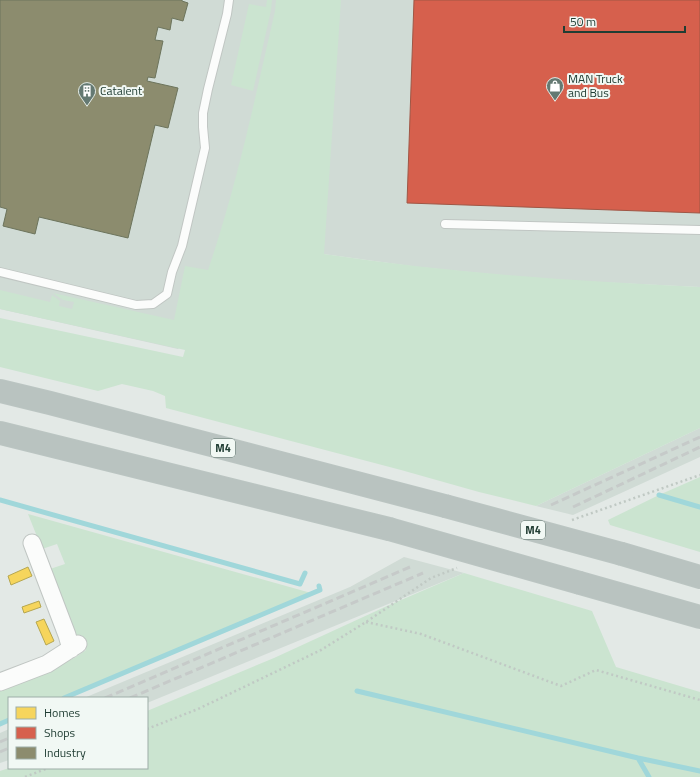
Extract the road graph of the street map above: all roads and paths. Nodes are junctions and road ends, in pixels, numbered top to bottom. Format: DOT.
graph roads {
  1 [pos="229,0"];
  2 [pos="445,224"];
  3 [pos="700,230"];
  4 [pos="0,272"];
  5 [pos="0,391"];
  6 [pos="0,433"];
  7 [pos="700,474"];
  8 [pos="570,521"];
  9 [pos="32,542"];
  10 [pos="461,566"];
  11 [pos="700,577"];
  12 [pos="700,617"];
  13 [pos="366,622"];
  14 [pos="0,682"];
  15 [pos="700,700"];
  16 [pos="148,729"];
  17 [pos="45,769"];
  18 [pos="25,777"];
  1 -- 4 [label="lane"];
  2 -- 3 [label="lane"];
  5 -- 11 [label="highway, M4, bridge"];
  6 -- 12 [label="highway, bridge"];
  7 -- 8 [label="path"];
  9 -- 14 [label="street"];
  10 -- 13 [label="path"];
  13 -- 15 [label="path"];
  13 -- 16 [label="path"];
  17 -- 18 [label="path"];
}
